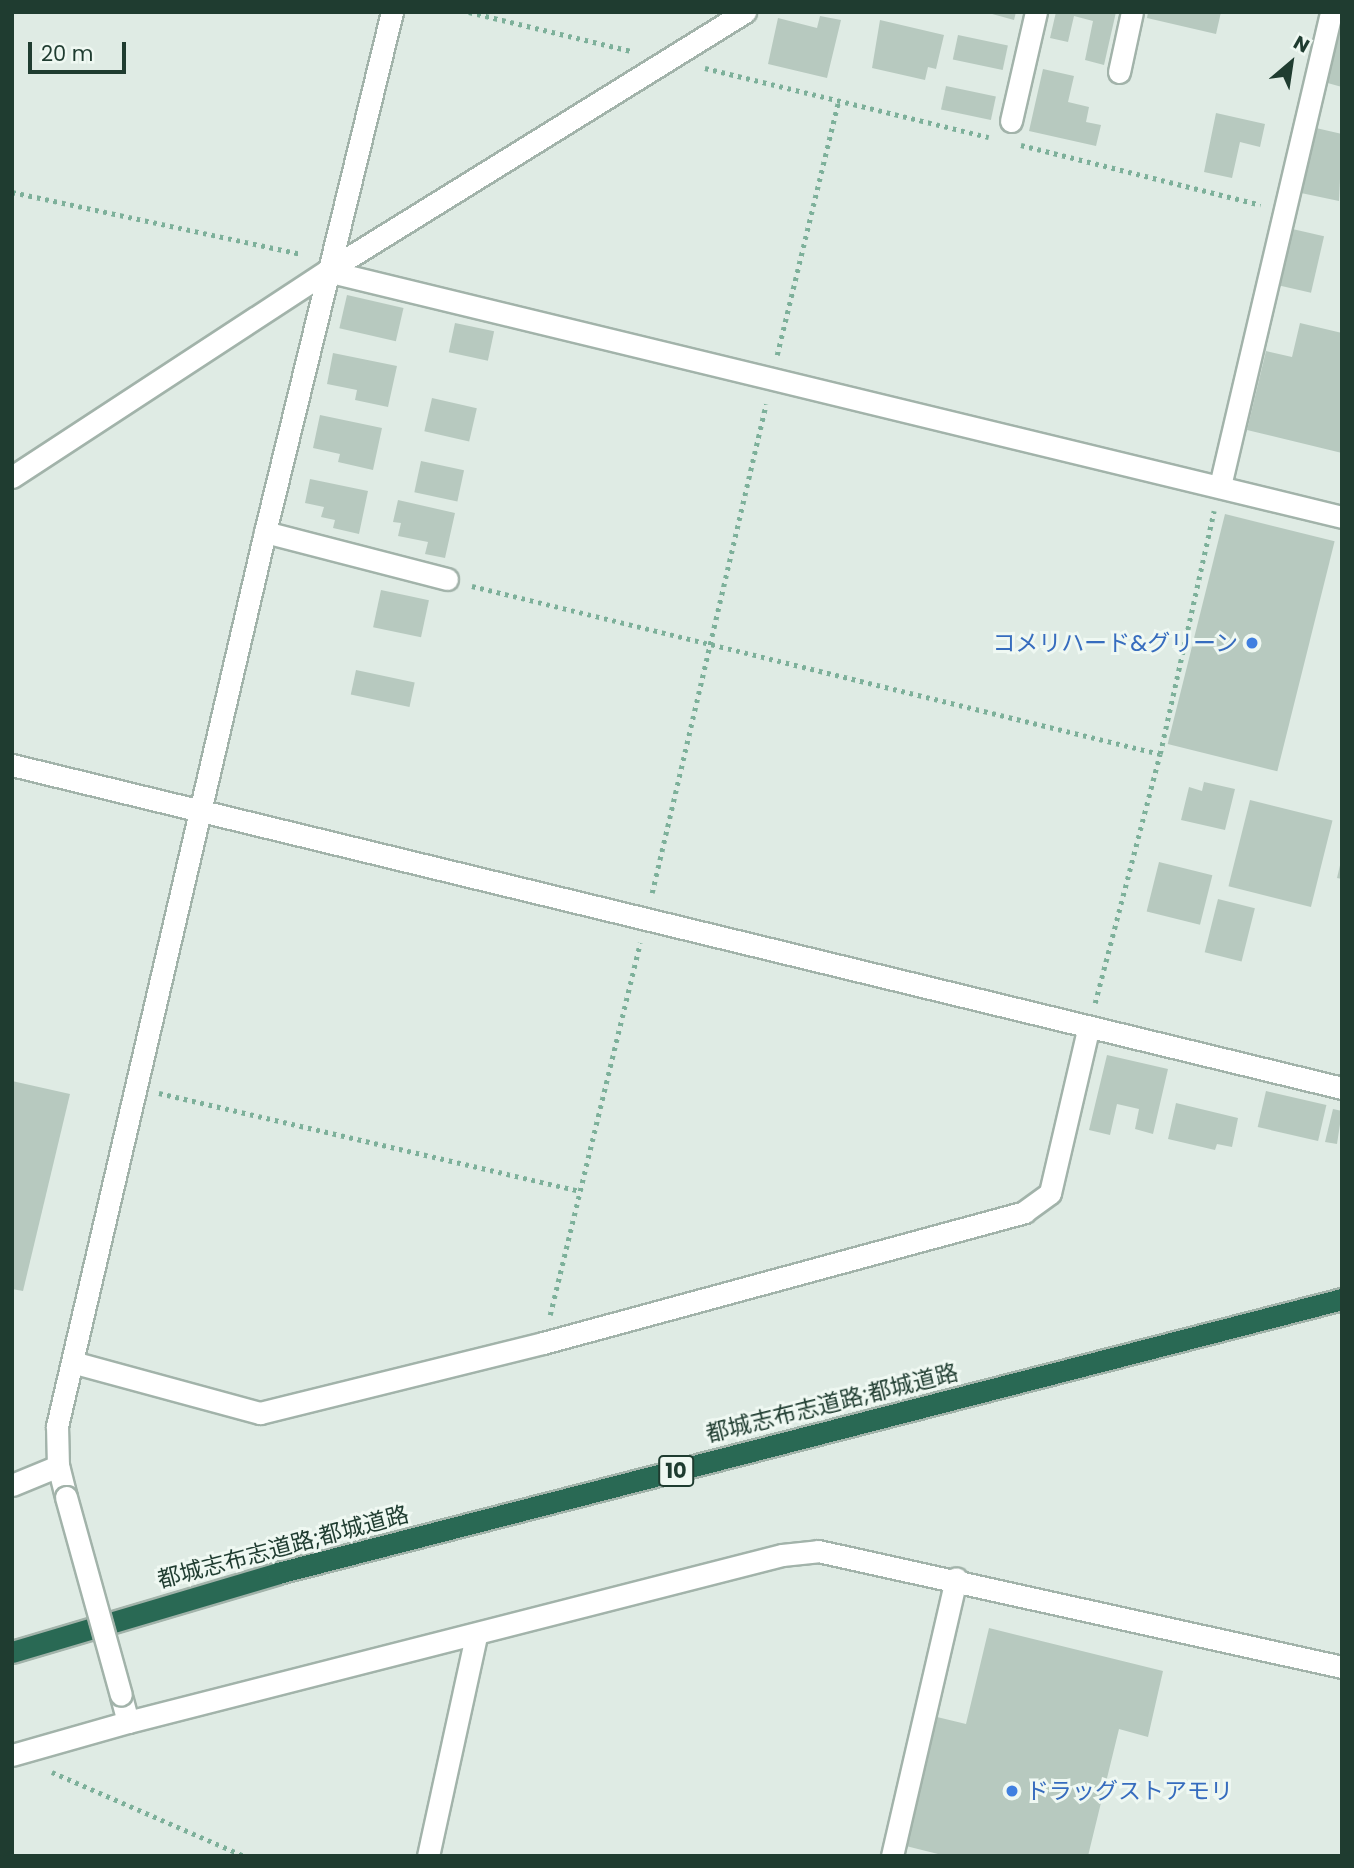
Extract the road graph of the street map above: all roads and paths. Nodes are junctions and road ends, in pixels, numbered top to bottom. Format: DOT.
graph roads {
  1 [pos="392,12"];
  2 [pos="469,12"];
  3 [pos="745,12"];
  4 [pos="1036,12"];
  5 [pos="1132,12"];
  6 [pos="1331,12"];
  7 [pos="669,60"];
  8 [pos="1119,72"];
  9 [pos="839,99"];
  10 [pos="1012,121"];
  11 [pos="1000,140"];
  12 [pos="1014,143"];
  13 [pos="12,192"];
  14 [pos="1283,210"];
  15 [pos="329,265"];
  16 [pos="772,378"];
  17 [pos="12,477"];
  18 [pos="1220,486"];
  19 [pos="1342,517"];
  20 [pos="265,532"];
  21 [pos="447,579"];
  22 [pos="712,648"];
  23 [pos="1160,754"];
  24 [pos="12,765"];
  25 [pos="200,813"];
  26 [pos="646,917"];
  27 [pos="1088,1030"];
  28 [pos="138,1088"];
  29 [pos="1342,1088"];
  30 [pos="581,1191"];
  31 [pos="1342,1299"];
  32 [pos="543,1343"];
  33 [pos="72,1362"];
  34 [pos="58,1466"];
  35 [pos="12,1485"];
  36 [pos="956,1578"];
  37 [pos="477,1635"];
  38 [pos="12,1652"];
  39 [pos="1342,1667"];
  40 [pos="128,1722"];
  41 [pos="13,1755"];
  42 [pos="244,1856"];
  43 [pos="428,1856"];
  44 [pos="892,1856"];
  1 -- 15 [label="street"];
  2 -- 7 [label="path"];
  3 -- 7 [label="street"];
  4 -- 10 [label="street"];
  5 -- 8 [label="street"];
  6 -- 14 [label="street"];
  7 -- 9 [label="path"];
  7 -- 15 [label="street"];
  9 -- 11 [label="path"];
  9 -- 16 [label="path"];
  12 -- 14 [label="path"];
  13 -- 15 [label="path"];
  14 -- 18 [label="street"];
  15 -- 16 [label="street"];
  15 -- 17 [label="street"];
  15 -- 20 [label="street"];
  16 -- 18 [label="street"];
  16 -- 22 [label="path"];
  18 -- 19 [label="street"];
  18 -- 23 [label="path"];
  20 -- 21 [label="street"];
  20 -- 25 [label="street"];
  21 -- 22 [label="path"];
  22 -- 23 [label="path"];
  22 -- 26 [label="path"];
  23 -- 27 [label="path"];
  24 -- 25 [label="street"];
  25 -- 26 [label="street"];
  25 -- 28 [label="street"];
  26 -- 27 [label="street"];
  26 -- 30 [label="path"];
  27 -- 29 [label="street"];
  27 -- 32 [label="street"];
  28 -- 30 [label="path"];
  28 -- 33 [label="street"];
  30 -- 32 [label="path"];
  31 -- 38 [label="highway, 都城志布志道路;都城道路 / 10"];
  32 -- 33 [label="street"];
  33 -- 34 [label="street"];
  34 -- 35 [label="street"];
  34 -- 40 [label="street, bridge"];
  36 -- 37 [label="street"];
  36 -- 39 [label="street"];
  36 -- 44 [label="street"];
  37 -- 40 [label="street"];
  37 -- 43 [label="street"];
  40 -- 41 [label="street"];
  41 -- 42 [label="path"];
}
